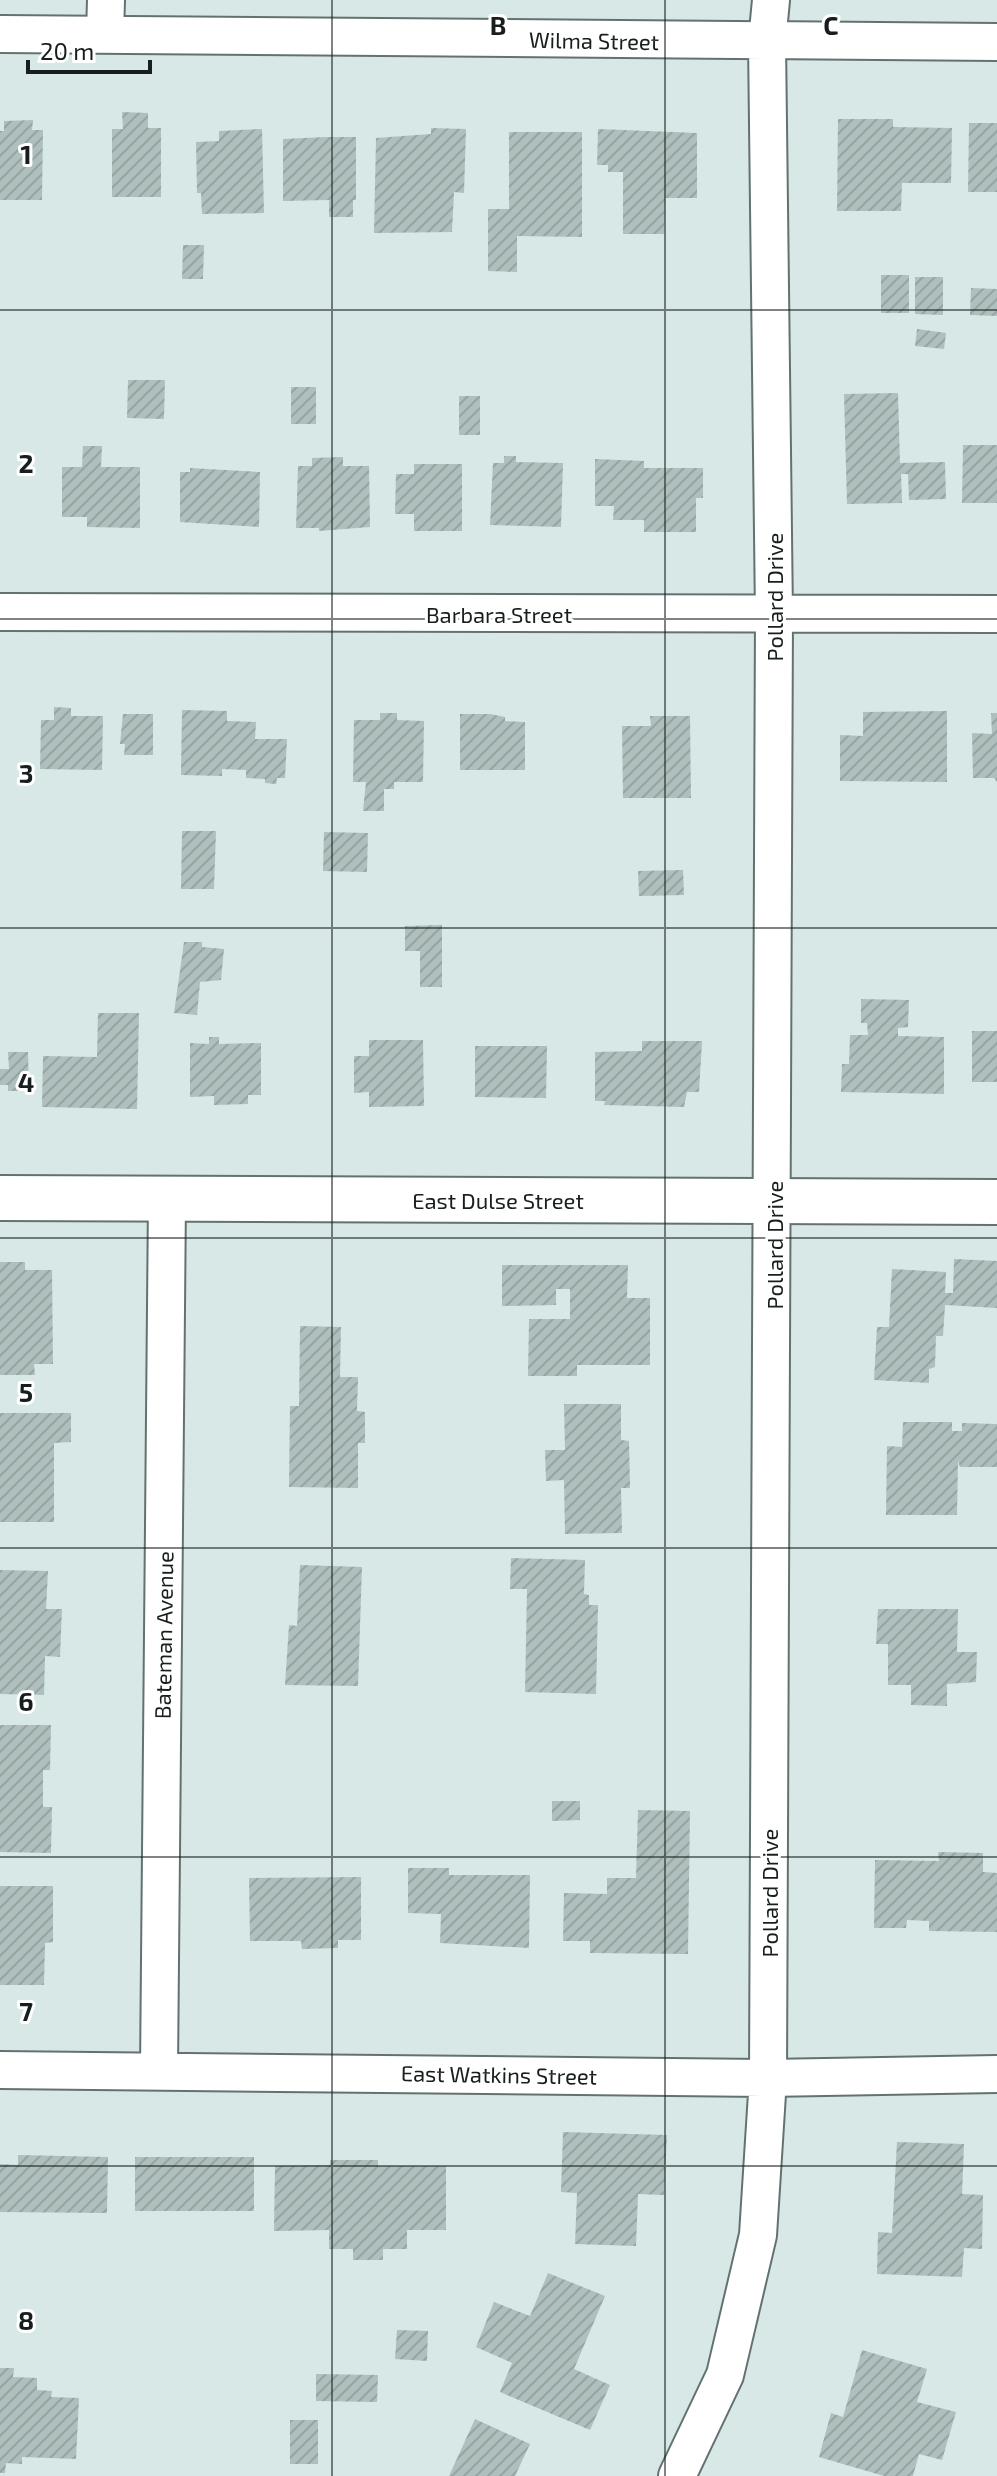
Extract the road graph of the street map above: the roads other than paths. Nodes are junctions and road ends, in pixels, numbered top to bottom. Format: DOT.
graph roads {
  1 [pos="771,0"];
  2 [pos="106,17"];
  3 [pos="0,34"];
  4 [pos="767,42"];
  5 [pos="997,42"];
  6 [pos="0,612"];
  7 [pos="997,614"];
  8 [pos="774,615"];
  9 [pos="0,1198"];
  10 [pos="167,1199"];
  11 [pos="774,1201"];
  12 [pos="997,1202"];
  13 [pos="0,2070"];
  14 [pos="159,2070"];
  15 [pos="997,2074"];
  16 [pos="768,2078"];
  17 [pos="677,2476"];
  1 -- 4 [label="street, Pollard Drive"];
  2 -- 3 [label="street, Wilma Street"];
  2 -- 4 [label="street, Wilma Street"];
  4 -- 5 [label="street, Wilma Street"];
  4 -- 8 [label="street, Pollard Drive"];
  6 -- 8 [label="street, Barbara Street"];
  7 -- 8 [label="street, Barbara Street"];
  8 -- 11 [label="street, Pollard Drive"];
  9 -- 10 [label="street, East Dulse Street"];
  10 -- 11 [label="street, East Dulse Street"];
  10 -- 14 [label="street, Bateman Avenue"];
  11 -- 12 [label="street, East Dulse Street"];
  11 -- 16 [label="street, Pollard Drive"];
  13 -- 14 [label="street, East Watkins Street"];
  14 -- 16 [label="street, East Watkins Street"];
  15 -- 16 [label="street, East Watkins Street"];
  16 -- 17 [label="street, Pollard Drive"];
}
